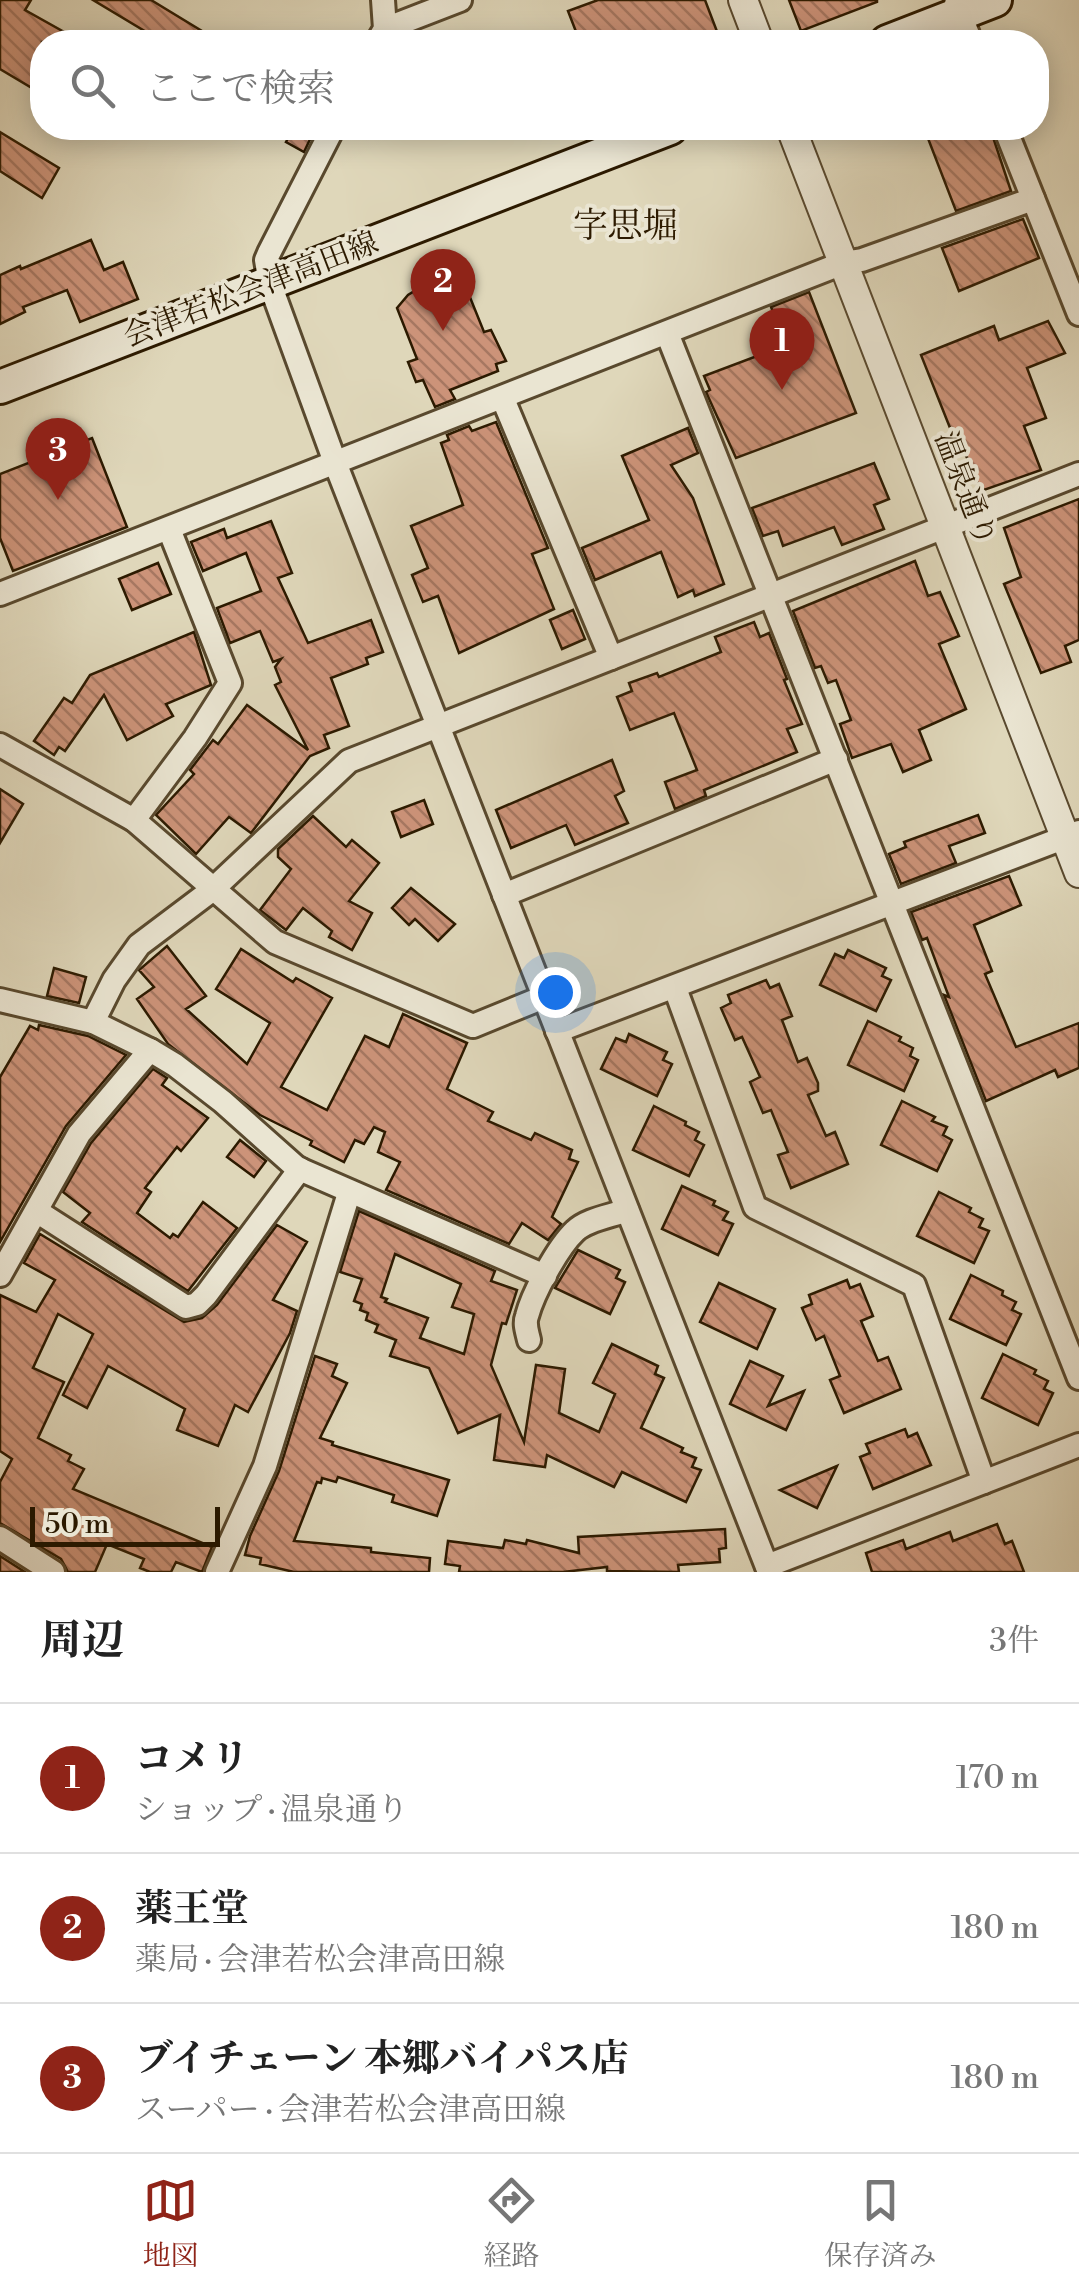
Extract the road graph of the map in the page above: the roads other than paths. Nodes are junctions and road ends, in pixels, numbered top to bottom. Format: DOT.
graph roads {
  1 [pos="382,0"];
  2 [pos="460,0"];
  3 [pos="743,0"];
  4 [pos="995,0"];
  5 [pos="962,19"];
  6 [pos="381,30"];
  7 [pos="394,30"];
  8 [pos="754,30"];
  9 [pos="927,30"];
  10 [pos="327,140"];
  11 [pos="639,140"];
  12 [pos="796,140"];
  13 [pos="1010,140"];
  14 [pos="1034,199"];
  15 [pos="843,263"];
  16 [pos="270,284"];
  17 [pos="1079,314"];
  18 [pos="667,333"];
  19 [pos="0,387"];
  20 [pos="502,399"];
  21 [pos="336,465"];
  22 [pos="1079,474"];
  23 [pos="944,527"];
  24 [pos="169,529"];
  25 [pos="0,594"];
  26 [pos="772,597"];
  27 [pos="611,658"];
  28 [pos="438,724"];
  29 [pos="0,745"];
  30 [pos="836,760"];
  31 [pos="134,820"];
  32 [pos="1072,835"];
  33 [pos="1079,873"];
  34 [pos="212,890"];
  35 [pos="504,895"];
  36 [pos="892,903"];
  37 [pos="676,988"];
  38 [pos="544,997"];
  39 [pos="0,1000"];
  40 [pos="93,1022"];
  41 [pos="558,1032"];
  42 [pos="150,1050"];
  43 [pos="300,1169"];
  44 [pos="350,1193"];
  45 [pos="628,1210"];
  46 [pos="38,1212"];
  47 [pos="0,1275"];
  48 [pos="545,1276"];
  49 [pos="529,1340"];
  50 [pos="1079,1378"];
  51 [pos="1079,1445"];
  52 [pos="984,1482"];
  53 [pos="0,1538"];
  54 [pos="768,1569"];
  55 [pos="53,1572"];
  56 [pos="217,1572"];
  1 -- 6 [label="street"];
  2 -- 7 [label="street"];
  3 -- 8 [label="street"];
  4 -- 5 [label="main road"];
  5 -- 9 [label="main road"];
  10 -- 16 [label="street"];
  11 -- 16 [label="main road, 会津若松会津高田線"];
  12 -- 15 [label="street, 温泉通り"];
  13 -- 14 [label="street"];
  14 -- 15 [label="street"];
  14 -- 17 [label="street"];
  15 -- 18 [label="street"];
  15 -- 23 [label="street, 温泉通り"];
  16 -- 19 [label="main road, 会津若松会津高田線"];
  16 -- 21 [label="street"];
  18 -- 20 [label="street"];
  18 -- 26 [label="street"];
  20 -- 21 [label="street"];
  20 -- 27 [label="street"];
  21 -- 24 [label="street"];
  21 -- 28 [label="street"];
  22 -- 23 [label="street"];
  23 -- 26 [label="street"];
  23 -- 32 [label="street, 温泉通り"];
  24 -- 25 [label="street"];
  24 -- 31 [label="street"];
  26 -- 27 [label="street"];
  26 -- 30 [label="street"];
  27 -- 28 [label="street"];
  28 -- 34 [label="street"];
  28 -- 35 [label="street"];
  29 -- 31 [label="street"];
  30 -- 35 [label="street"];
  30 -- 36 [label="street"];
  31 -- 34 [label="street"];
  32 -- 33 [label="street, 温泉通り"];
  32 -- 36 [label="street"];
  34 -- 38 [label="street"];
  34 -- 40 [label="street"];
  35 -- 38 [label="street"];
  36 -- 37 [label="street"];
  36 -- 50 [label="street"];
  37 -- 41 [label="street"];
  37 -- 52 [label="street"];
  38 -- 41 [label="street"];
  39 -- 40 [label="street"];
  40 -- 42 [label="street"];
  41 -- 45 [label="street"];
  42 -- 43 [label="street"];
  42 -- 46 [label="street"];
  43 -- 44 [label="street"];
  43 -- 46 [label="street"];
  44 -- 48 [label="street"];
  44 -- 56 [label="street"];
  45 -- 48 [label="street"];
  45 -- 54 [label="street"];
  46 -- 47 [label="street"];
  48 -- 49 [label="street"];
  51 -- 52 [label="street"];
  52 -- 54 [label="street"];
  53 -- 55 [label="street"];
}
